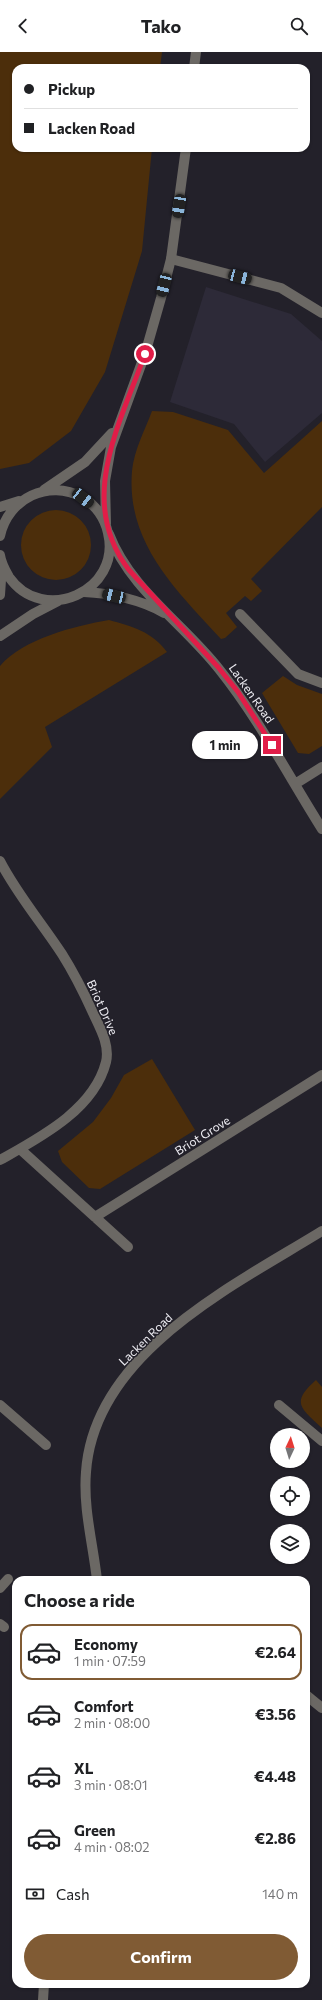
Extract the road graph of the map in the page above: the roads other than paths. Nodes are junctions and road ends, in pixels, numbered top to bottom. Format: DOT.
graph roads {
  1 [pos="196,52"];
  2 [pos="194,64"];
  3 [pos="185,152"];
  4 [pos="171,259"];
  5 [pos="322,313"];
  6 [pos="116,428"];
  7 [pos="41,492"];
  8 [pos="25,498"];
  9 [pos="0,507"];
  10 [pos="107,529"];
  11 [pos="0,536"];
  12 [pos="1,559"];
  13 [pos="84,592"];
  14 [pos="0,595"];
  15 [pos="60,600"];
  16 [pos="240,614"];
  17 [pos="175,621"];
  18 [pos="0,636"];
  19 [pos="322,683"];
  20 [pos="322,767"];
  21 [pos="295,784"];
  22 [pos="322,829"];
  23 [pos="0,861"];
  24 [pos="322,1075"];
  25 [pos="20,1149"];
  26 [pos="0,1160"];
  27 [pos="95,1217"];
  28 [pos="322,1231"];
  29 [pos="128,1247"];
  30 [pos="0,1405"];
  31 [pos="279,1405"];
  32 [pos="322,1441"];
  33 [pos="46,1445"];
  34 [pos="96,1576"];
  35 [pos="8,1579"];
  36 [pos="0,1588"];
  37 [pos="310,1698"];
  38 [pos="322,1708"];
  39 [pos="44,1988"];
  40 [pos="43,2000"];
  1 -- 2 [label="street"];
  3 -- 4 [label="street"];
  4 -- 5 [label="street"];
  4 -- 6 [label="street"];
  6 -- 7 [label="street"];
  6 -- 10 [label="street"];
  7 -- 8 [label="street"];
  7 -- 10 [label="street, Lacken Road"];
  8 -- 9 [label="street"];
  8 -- 11 [label="street"];
  10 -- 13 [label="street"];
  10 -- 17 [label="street, Lacken Road"];
  12 -- 14 [label="street"];
  12 -- 15 [label="street"];
  13 -- 15 [label="street"];
  13 -- 17 [label="street, Lacken Road"];
  15 -- 18 [label="street"];
  16 -- 19 [label="street"];
  17 -- 21 [label="street, Lacken Road"];
  20 -- 21 [label="street"];
  21 -- 22 [label="street, Lacken Road"];
  23 -- 25 [label="street, Briot Drive"];
  24 -- 27 [label="street, Briot Grove"];
  25 -- 26 [label="street, Briot Drive"];
  25 -- 27 [label="street"];
  27 -- 29 [label="street"];
  28 -- 34 [label="street, Lacken Road"];
  30 -- 33 [label="street"];
  31 -- 32 [label="street"];
  35 -- 36 [label="street"];
  37 -- 38 [label="street"];
  39 -- 40 [label="street"];
}
